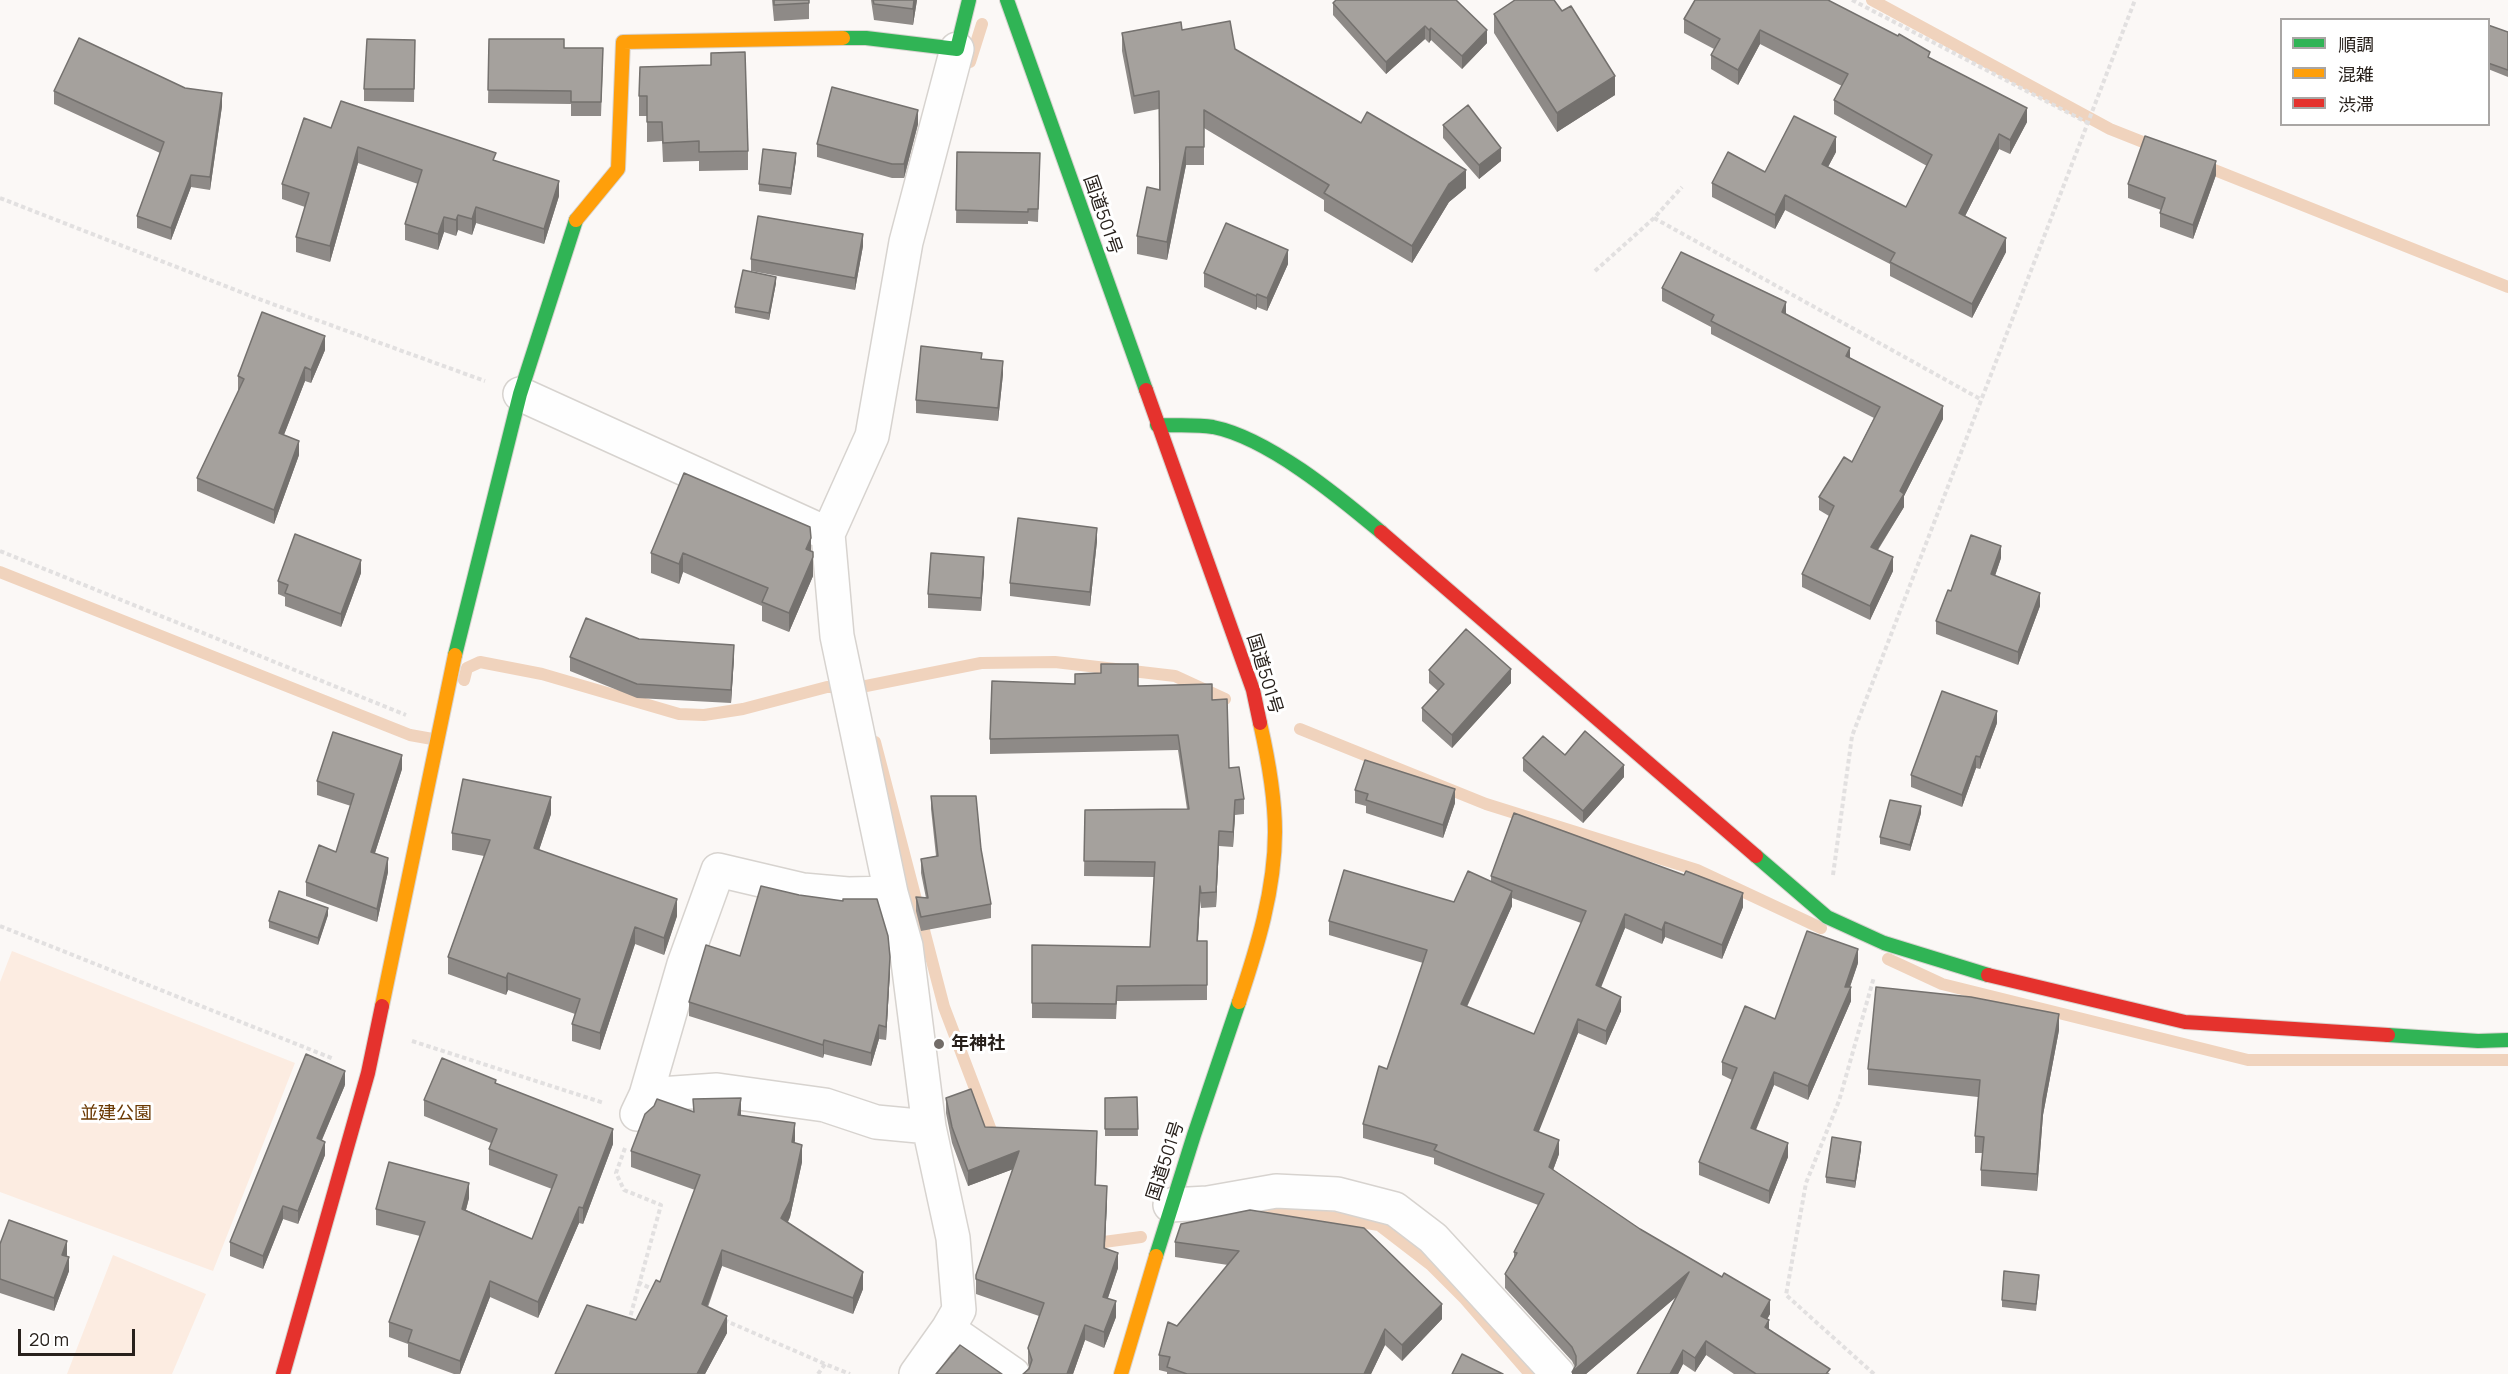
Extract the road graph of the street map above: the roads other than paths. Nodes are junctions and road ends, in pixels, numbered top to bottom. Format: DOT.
graph roads {
  1 [pos="969,0"];
  2 [pos="1007,0"];
  3 [pos="957,49"];
  4 [pos="520,394"];
  5 [pos="1157,425"];
  6 [pos="828,534"];
  7 [pos="891,894"];
  8 [pos="2508,1040"];
  9 [pos="929,1127"];
  10 [pos="1170,1205"];
  11 [pos="948,1329"];
  12 [pos="284,1374"];
  13 [pos="916,1374"];
  14 [pos="1013,1374"];
  15 [pos="1121,1374"];
  16 [pos="1558,1374"];
  1 -- 3 [label="main road"];
  2 -- 5 [label="main road, 国道501号"];
  3 -- 4 [label="main road"];
  3 -- 6 [label="street"];
  4 -- 6 [label="street"];
  4 -- 12 [label="main road"];
  5 -- 8 [label="main road"];
  5 -- 10 [label="main road, 国道501号"];
  6 -- 7 [label="street"];
  7 -- 9 [label="street"];
  7 -- 9 [label="street"];
  9 -- 11 [label="street"];
  10 -- 15 [label="main road, 国道501号"];
  10 -- 16 [label="street"];
  11 -- 13 [label="street"];
  11 -- 14 [label="street"];
}
